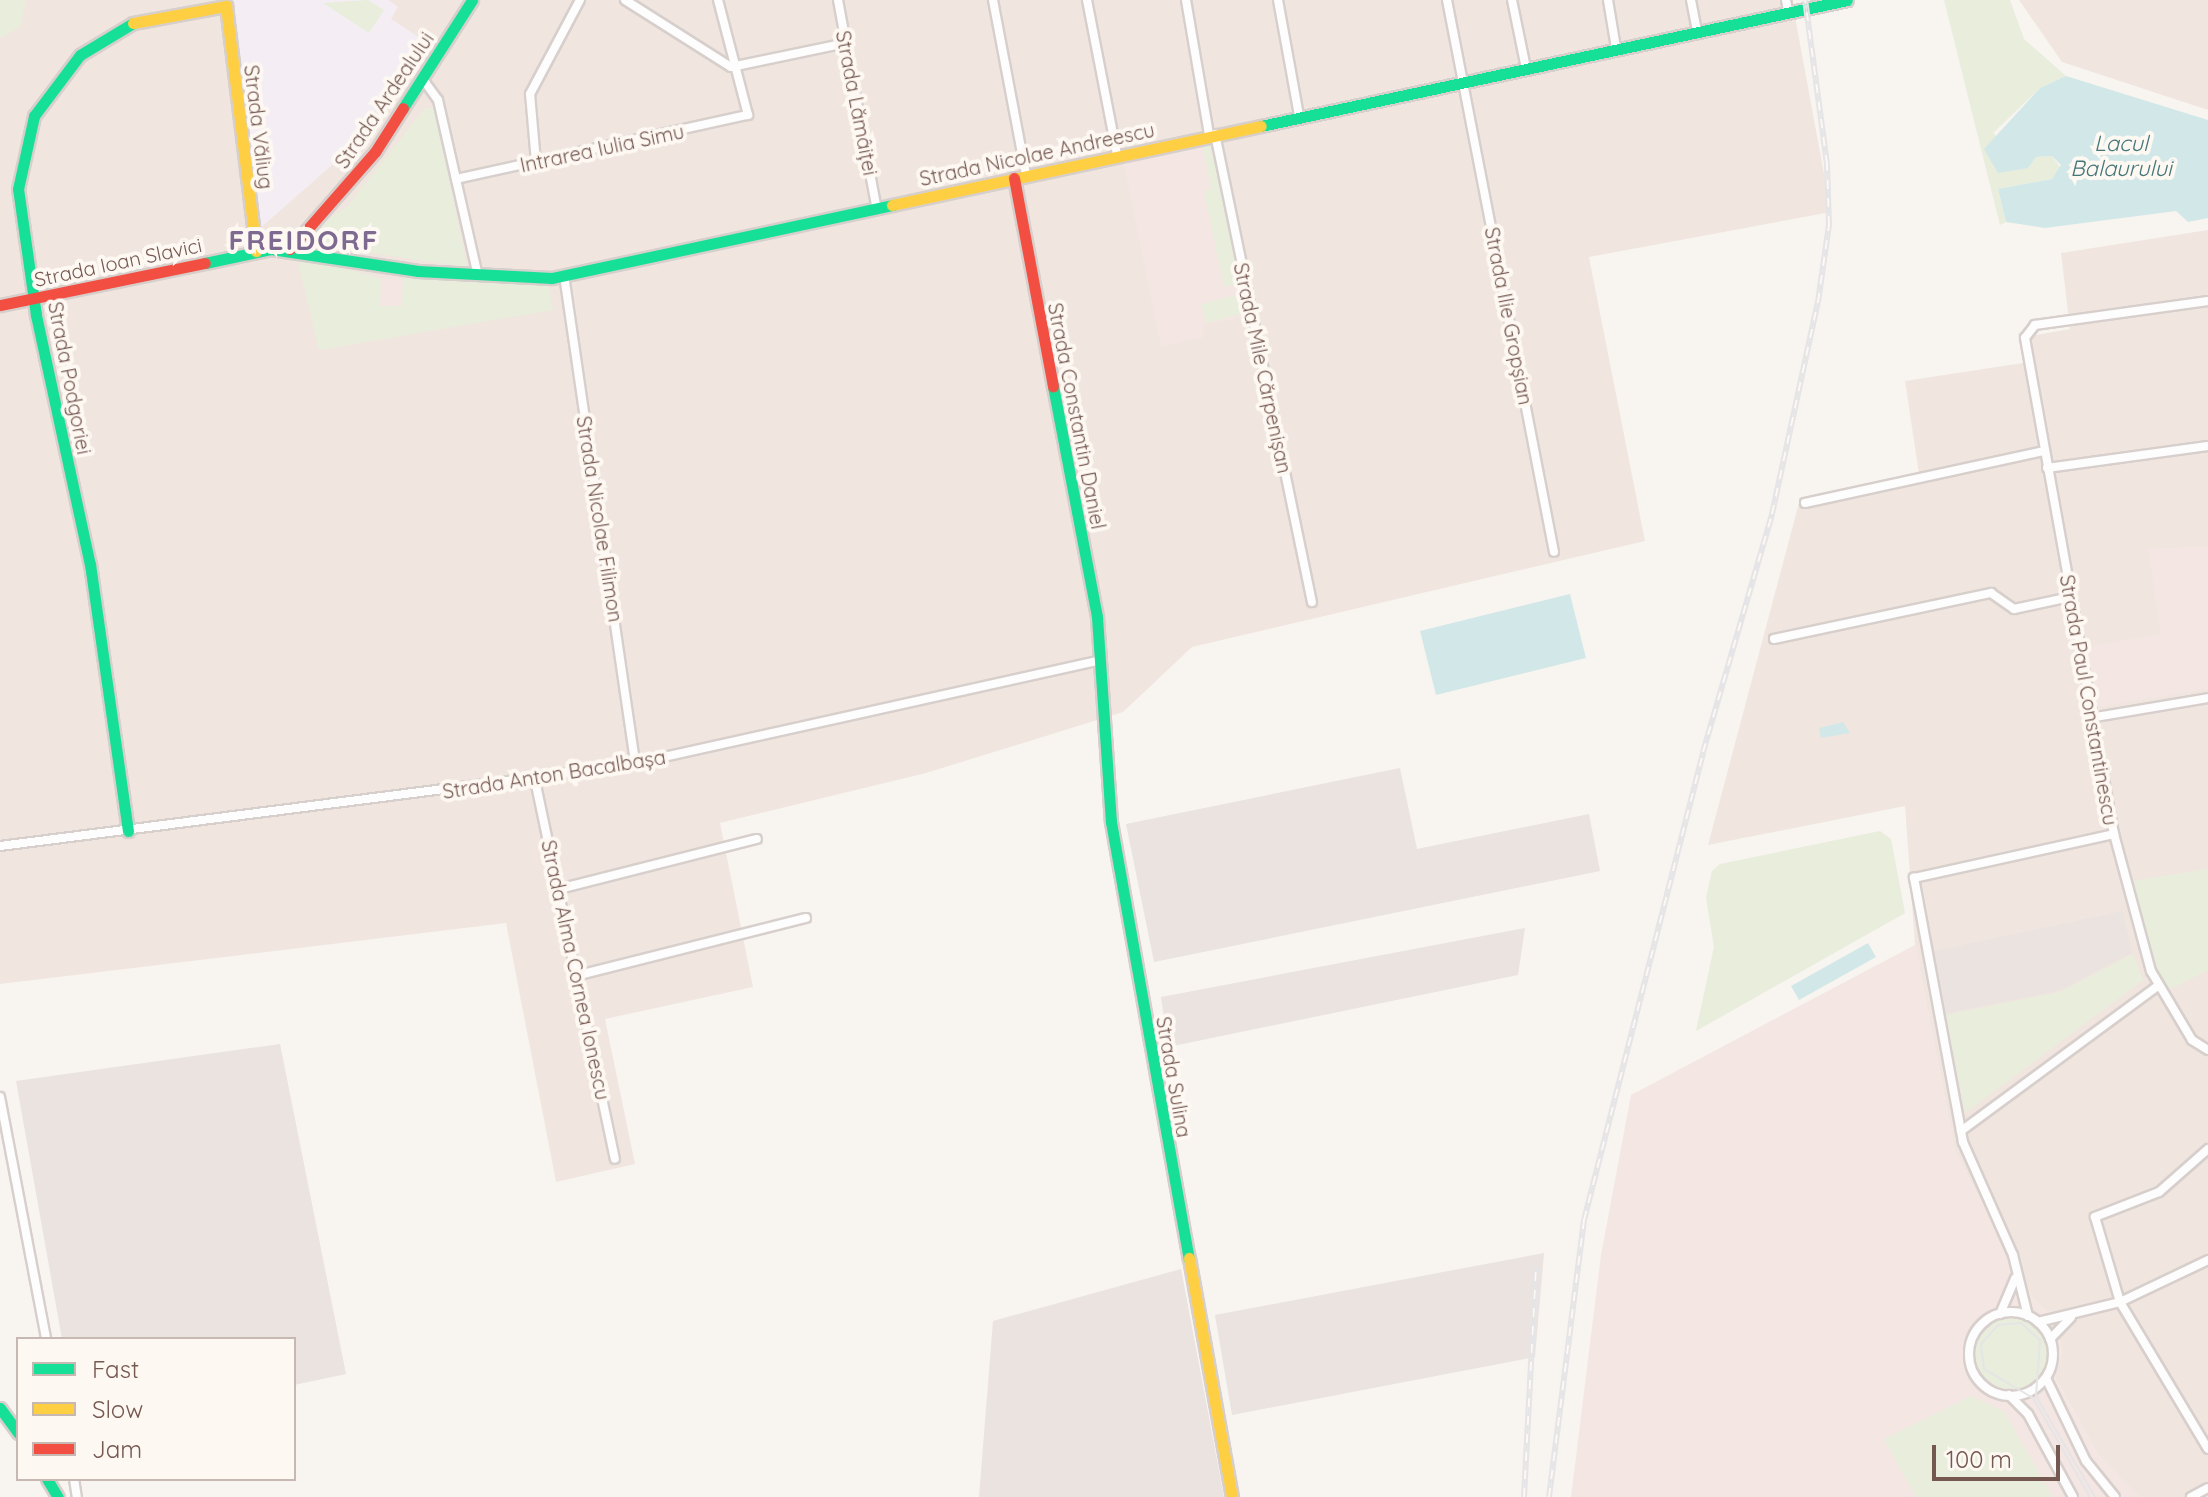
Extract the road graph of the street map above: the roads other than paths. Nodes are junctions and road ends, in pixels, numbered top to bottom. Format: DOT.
graph roads {
  1 [pos="472,0"];
  2 [pos="580,0"];
  3 [pos="625,0"];
  4 [pos="718,0"];
  5 [pos="838,0"];
  6 [pos="993,0"];
  7 [pos="1087,0"];
  8 [pos="1186,0"];
  9 [pos="1278,0"];
  10 [pos="1447,0"];
  11 [pos="1512,0"];
  12 [pos="1608,0"];
  13 [pos="1691,0"];
  14 [pos="1847,0"];
  15 [pos="1787,5"];
  16 [pos="226,6"];
  17 [pos="1697,30"];
  18 [pos="846,43"];
  19 [pos="1616,48"];
  20 [pos="738,65"];
  21 [pos="1526,68"];
  22 [pos="422,78"];
  23 [pos="1463,81"];
  24 [pos="1299,115"];
  25 [pos="1212,134"];
  26 [pos="1117,155"];
  27 [pos="536,162"];
  28 [pos="1020,177"];
  29 [pos="456,179"];
  30 [pos="876,206"];
  31 [pos="290,249"];
  32 [pos="256,251"];
  33 [pos="564,275"];
  34 [pos="478,276"];
  35 [pos="36,298"];
  36 [pos="2208,301"];
  37 [pos="0,305"];
  38 [pos="2208,446"];
  39 [pos="2044,451"];
  40 [pos="2047,468"];
  41 [pos="1805,503"];
  42 [pos="1554,552"];
  43 [pos="2070,597"];
  44 [pos="1312,602"];
  45 [pos="1774,639"];
  46 [pos="1100,660"];
  47 [pos="2208,698"];
  48 [pos="2089,713"];
  49 [pos="635,763"];
  50 [pos="535,780"];
  51 [pos="128,831"];
  52 [pos="2114,834"];
  53 [pos="757,839"];
  54 [pos="0,846"];
  55 [pos="559,889"];
  56 [pos="806,918"];
  57 [pos="579,975"];
  58 [pos="2158,986"];
  59 [pos="2207,1050"];
  60 [pos="0,1097"];
  61 [pos="1961,1131"];
  62 [pos="2208,1149"];
  63 [pos="615,1159"];
  64 [pos="2208,1260"];
  65 [pos="2016,1274"];
  66 [pos="2120,1302"];
  67 [pos="2000,1314"];
  68 [pos="2028,1316"];
  69 [pos="2072,1317"];
  70 [pos="2038,1322"];
  71 [pos="46,1337"];
  72 [pos="2050,1339"];
  73 [pos="2046,1377"];
  74 [pos="2009,1395"];
  75 [pos="0,1408"];
  76 [pos="16,1430"];
  77 [pos="2208,1449"];
  78 [pos="2208,1488"];
  79 [pos="1232,1497"];
  80 [pos="2073,1497"];
  81 [pos="2115,1497"];
  82 [pos="2191,1497"];
  1 -- 22 [label="street, Strada Ardealului"];
  2 -- 27 [label="street"];
  3 -- 20 [label="street"];
  4 -- 20 [label="street"];
  5 -- 18 [label="street, Strada Lămâiței"];
  6 -- 28 [label="street"];
  7 -- 26 [label="street"];
  8 -- 25 [label="street, Strada Mile Cărpenișan"];
  9 -- 24 [label="street"];
  10 -- 23 [label="street, Strada Ilie Gropșian"];
  11 -- 21 [label="street"];
  12 -- 19 [label="street"];
  13 -- 17 [label="street"];
  14 -- 15 [label="street, Strada Nicolae Andreescu"];
  15 -- 17 [label="street, Strada Nicolae Andreescu"];
  16 -- 32 [label="street, Strada Văliug"];
  16 -- 35 [label="street, Strada Podgoriei"];
  17 -- 19 [label="street, Strada Nicolae Andreescu"];
  18 -- 20 [label="street"];
  18 -- 30 [label="street, Strada Lămâiței"];
  19 -- 21 [label="street, Strada Nicolae Andreescu"];
  20 -- 27 [label="street, Intrarea Iulia Simu"];
  21 -- 23 [label="street, Strada Nicolae Andreescu"];
  22 -- 29 [label="street"];
  22 -- 31 [label="street, Strada Ardealului"];
  23 -- 24 [label="street, Strada Nicolae Andreescu"];
  23 -- 42 [label="street, Strada Ilie Gropșian"];
  24 -- 25 [label="street, Strada Nicolae Andreescu"];
  25 -- 26 [label="street, Strada Nicolae Andreescu"];
  25 -- 44 [label="street, Strada Mile Cărpenișan"];
  26 -- 28 [label="street, Strada Nicolae Andreescu"];
  27 -- 29 [label="street, Intrarea Iulia Simu"];
  28 -- 30 [label="street, Strada Nicolae Andreescu"];
  28 -- 46 [label="street, Strada Constantin Daniel"];
  29 -- 34 [label="street"];
  30 -- 33 [label="street, Strada Nicolae Andreescu"];
  31 -- 32 [label="street, Strada Ioan Slavici"];
  31 -- 34 [label="street, Strada Nicolae Andreescu"];
  32 -- 35 [label="street, Strada Ioan Slavici"];
  33 -- 34 [label="street, Strada Nicolae Andreescu"];
  33 -- 49 [label="street, Strada Nicolae Filimon"];
  35 -- 37 [label="street, Strada Ioan Slavici"];
  35 -- 51 [label="street, Strada Podgoriei"];
  36 -- 39 [label="street, Strada Paul Constantinescu"];
  38 -- 40 [label="street"];
  39 -- 40 [label="street, Strada Paul Constantinescu"];
  39 -- 41 [label="street"];
  40 -- 43 [label="street, Strada Paul Constantinescu"];
  43 -- 45 [label="street"];
  43 -- 48 [label="street, Strada Paul Constantinescu"];
  46 -- 49 [label="street, Strada Anton Bacalbașa"];
  46 -- 79 [label="street, Strada Sulina"];
  47 -- 48 [label="street"];
  48 -- 52 [label="street, Strada Paul Constantinescu"];
  49 -- 50 [label="street, Strada Anton Bacalbașa"];
  50 -- 51 [label="street, Strada Anton Bacalbașa"];
  50 -- 55 [label="street, Strada Alma Cornea Ionescu"];
  51 -- 54 [label="street, Strada Anton Bacalbașa"];
  52 -- 58 [label="street, Strada Paul Constantinescu"];
  52 -- 61 [label="street"];
  53 -- 55 [label="street"];
  55 -- 57 [label="street, Strada Alma Cornea Ionescu"];
  56 -- 57 [label="street"];
  57 -- 63 [label="street, Strada Alma Cornea Ionescu"];
  58 -- 59 [label="street, Strada Paul Constantinescu"];
  58 -- 61 [label="street"];
  60 -- 71 [label="street"];
  61 -- 65 [label="street"];
  62 -- 66 [label="street"];
  64 -- 66 [label="street"];
  65 -- 67 [label="street"];
  65 -- 68 [label="street"];
  66 -- 69 [label="street"];
  66 -- 77 [label="street"];
  67 -- 68 [label="street"];
  67 -- 74 [label="street"];
  68 -- 70 [label="street"];
  69 -- 70 [label="street"];
  69 -- 72 [label="street"];
  70 -- 72 [label="street"];
  72 -- 73 [label="street"];
  73 -- 74 [label="street"];
  73 -- 81 [label="street"];
  74 -- 80 [label="street"];
  75 -- 76 [label="street"];
  78 -- 82 [label="street"];
}
